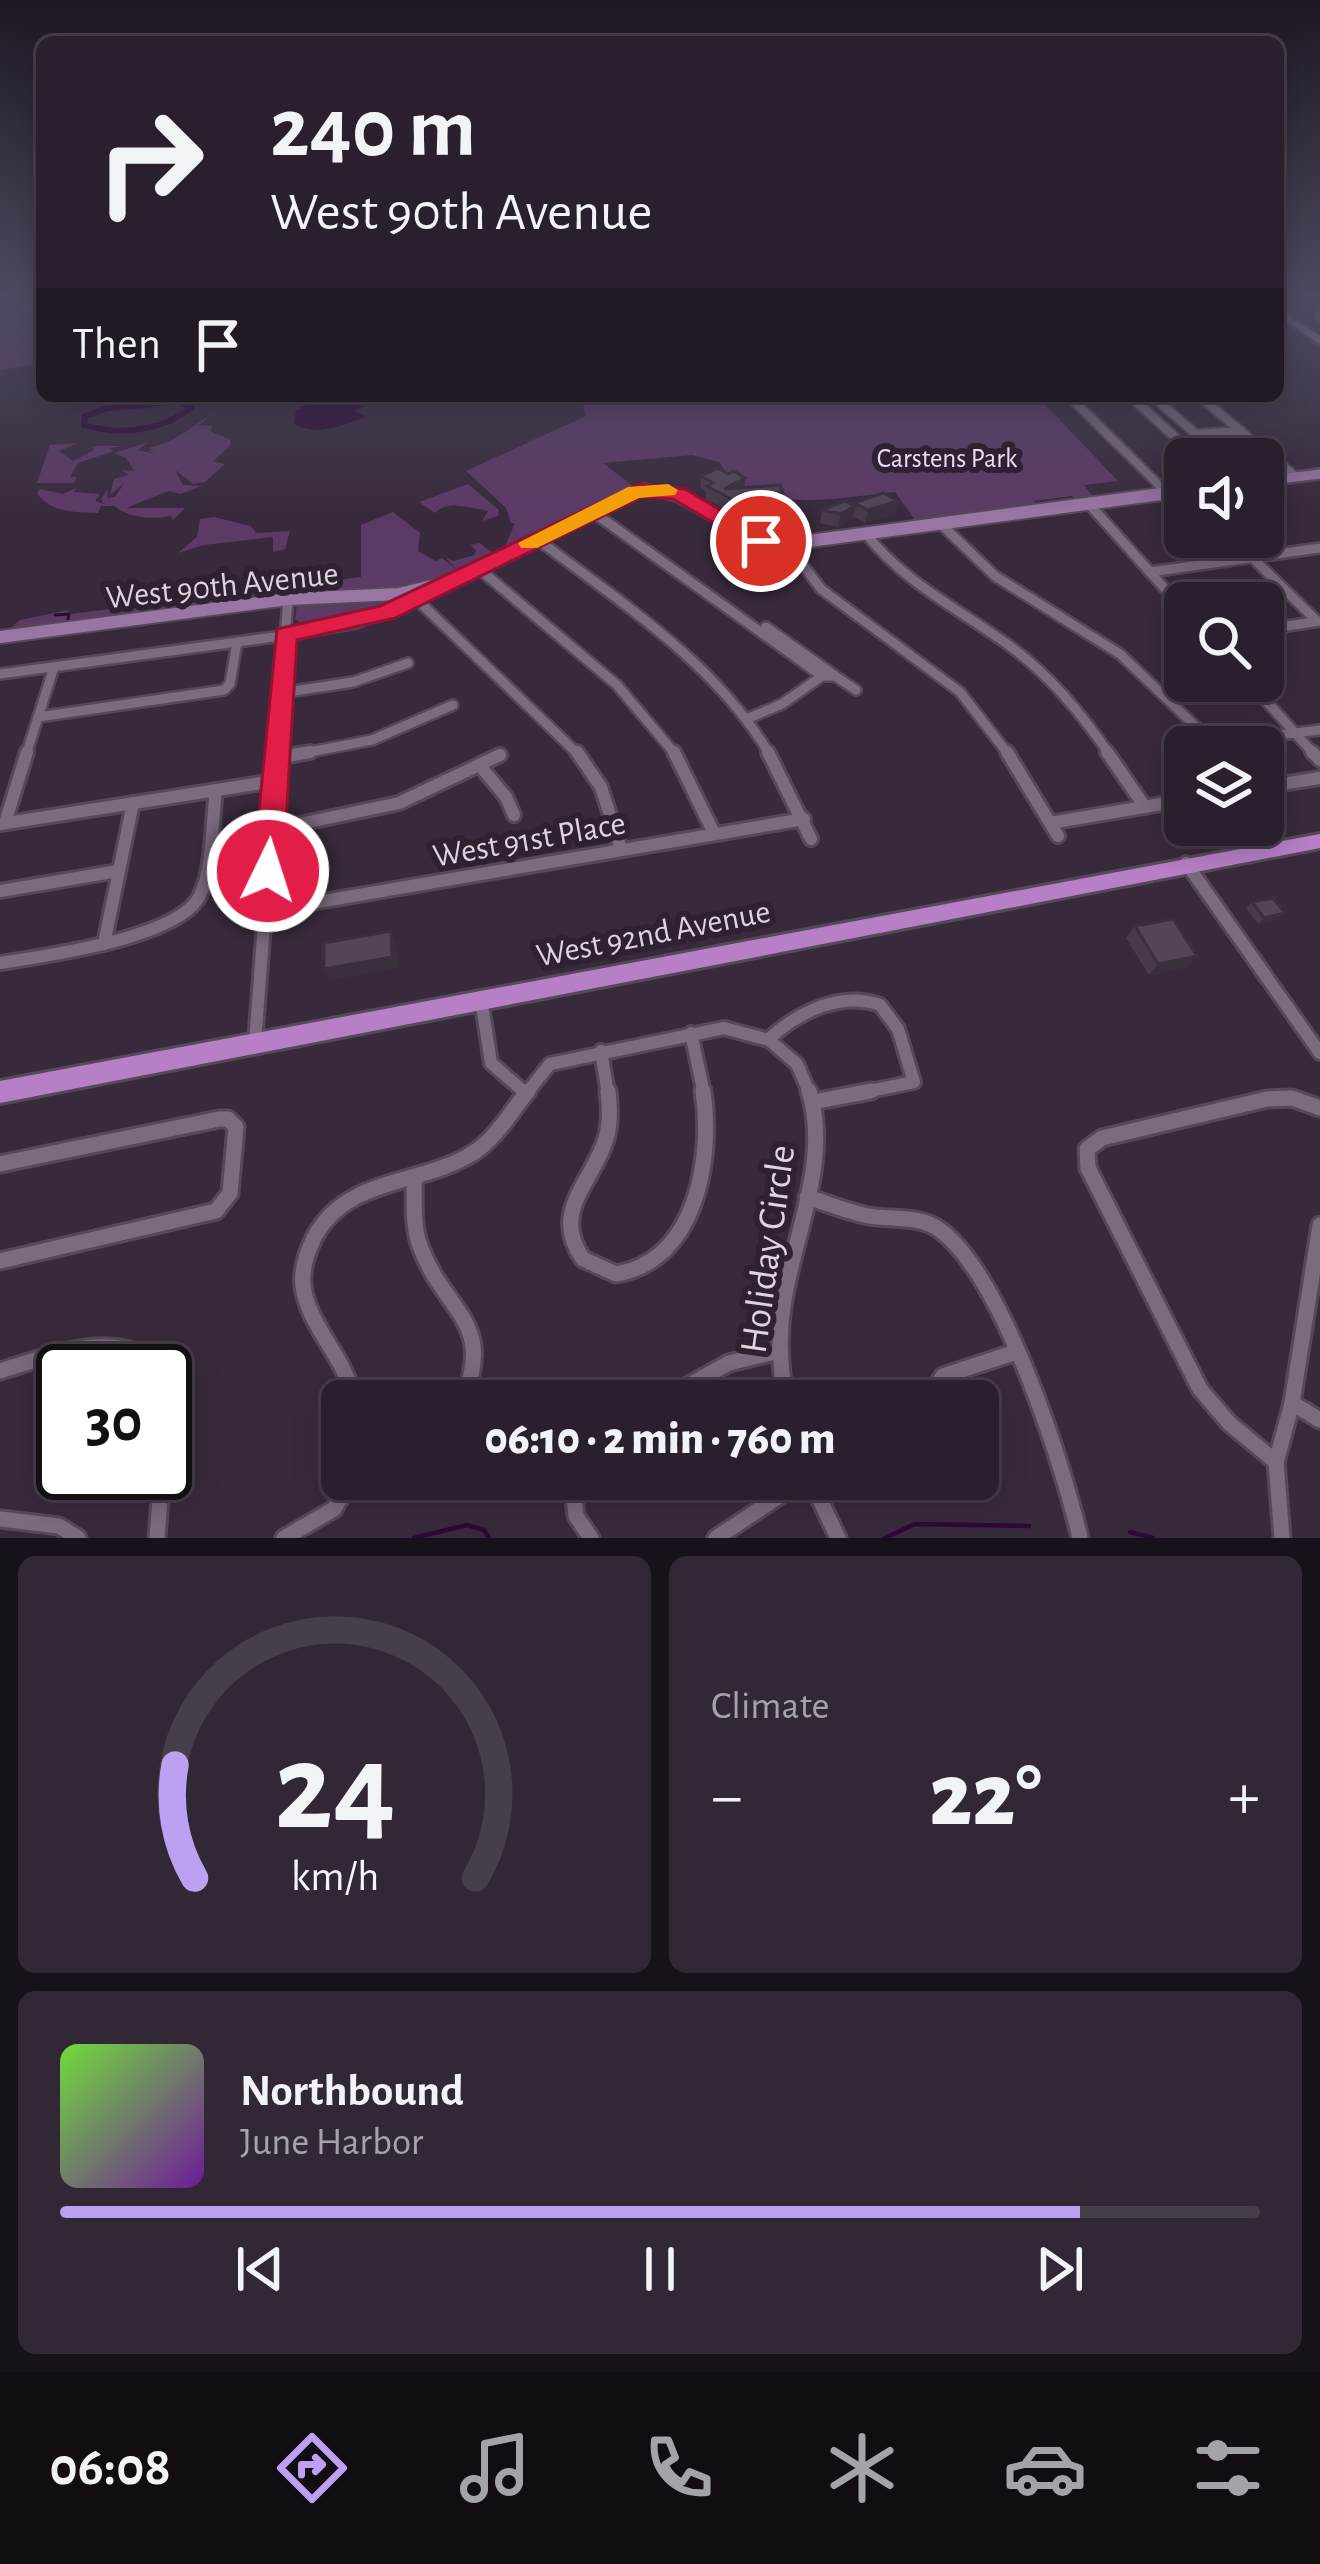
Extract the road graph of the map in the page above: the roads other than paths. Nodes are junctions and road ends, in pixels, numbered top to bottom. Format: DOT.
graph roads {
  1 [pos="1075,402"];
  2 [pos="1136,402"];
  3 [pos="1159,402"];
  4 [pos="1206,402"];
  5 [pos="1241,431"];
  6 [pos="1175,438"];
  7 [pos="1319,475"];
  8 [pos="1296,477"];
  9 [pos="1284,478"];
  10 [pos="1164,490"];
  11 [pos="1164,493"];
  12 [pos="1089,504"];
  13 [pos="597,510"];
  14 [pos="941,524"];
  15 [pos="866,534"];
  16 [pos="537,539"];
  17 [pos="787,544"];
  18 [pos="1320,548"];
  19 [pos="1284,553"];
  20 [pos="1252,558"];
  21 [pos="478,568"];
  22 [pos="1150,572"];
  23 [pos="1164,587"];
  24 [pos="412,595"];
  25 [pos="288,599"];
  26 [pos="748,618"];
  27 [pos="1319,621"];
  28 [pos="1284,627"];
  29 [pos="280,636"];
  30 [pos="0,638"];
  31 [pos="237,642"];
  32 [pos="408,663"];
  33 [pos="54,667"];
  34 [pos="0,674"];
  35 [pos="822,676"];
  36 [pos="837,677"];
  37 [pos="856,690"];
  38 [pos="281,693"];
  39 [pos="1267,702"];
  40 [pos="453,705"];
  41 [pos="38,717"];
  42 [pos="749,718"];
  43 [pos="1196,726"];
  44 [pos="1320,730"];
  45 [pos="1296,734"];
  46 [pos="1284,736"];
  47 [pos="500,755"];
  48 [pos="276,758"];
  49 [pos="1320,760"];
  50 [pos="482,767"];
  51 [pos="1320,778"];
  52 [pos="274,781"];
  53 [pos="1284,784"];
  54 [pos="216,790"];
  55 [pos="133,803"];
  56 [pos="1164,804"];
  57 [pos="1145,807"];
  58 [pos="514,815"];
  59 [pos="804,818"];
  60 [pos="2,823"];
  61 [pos="1050,823"];
  62 [pos="271,830"];
  63 [pos="714,833"];
  64 [pos="1058,836"];
  65 [pos="811,839"];
  66 [pos="1320,841"];
  67 [pos="621,849"];
  68 [pos="1186,863"];
  69 [pos="118,871"];
  70 [pos="0,891"];
  71 [pos="265,911"];
  72 [pos="104,944"];
  73 [pos="0,963"];
  74 [pos="482,999"];
  75 [pos="691,1033"];
  76 [pos="769,1039"];
  77 [pos="255,1043"];
  78 [pos="601,1051"];
  79 [pos="1320,1053"];
  80 [pos="523,1090"];
  81 [pos="0,1094"];
  82 [pos="813,1102"];
  83 [pos="1320,1108"];
  84 [pos="0,1164"];
  85 [pos="414,1179"];
  86 [pos="807,1197"];
  87 [pos="1320,1225"];
  88 [pos="0,1261"];
  89 [pos="779,1351"];
  90 [pos="1013,1353"];
  91 [pos="36,1363"];
  92 [pos="0,1371"];
  93 [pos="349,1380"];
  94 [pos="471,1380"];
  95 [pos="699,1380"];
  96 [pos="783,1380"];
  97 [pos="940,1380"];
  98 [pos="1292,1403"];
  99 [pos="1320,1420"];
  100 [pos="1276,1462"];
  101 [pos="161,1500"];
  102 [pos="342,1500"];
  103 [pos="574,1500"];
  104 [pos="775,1500"];
  105 [pos="818,1500"];
  106 [pos="0,1519"];
  107 [pos="78,1538"];
  108 [pos="157,1538"];
  109 [pos="284,1538"];
  110 [pos="591,1538"];
  111 [pos="716,1538"];
  112 [pos="838,1538"];
  113 [pos="1079,1538"];
  114 [pos="1282,1538"];
  1 -- 10 [label="street"];
  2 -- 6 [label="street"];
  3 -- 5 [label="street"];
  4 -- 5 [label="street"];
  5 -- 8 [label="street"];
  7 -- 8 [label="street"];
  8 -- 9 [label="street"];
  11 -- 12 [label="street, West 90th Avenue"];
  12 -- 14 [label="street, West 90th Avenue"];
  12 -- 22 [label="street"];
  13 -- 16 [label="street, West 90th Avenue"];
  13 -- 17 [label="street, West 90th Avenue"];
  13 -- 26 [label="street"];
  14 -- 15 [label="street, West 90th Avenue"];
  14 -- 43 [label="street"];
  15 -- 17 [label="street, West 90th Avenue"];
  15 -- 57 [label="street"];
  16 -- 21 [label="street, West 90th Avenue"];
  16 -- 42 [label="street"];
  17 -- 61 [label="street"];
  18 -- 19 [label="street"];
  20 -- 22 [label="street"];
  20 -- 27 [label="street"];
  21 -- 24 [label="street, West 90th Avenue"];
  21 -- 63 [label="street"];
  22 -- 23 [label="street"];
  24 -- 25 [label="street, West 90th Avenue"];
  24 -- 29 [label="street, West 90th Avenue"];
  24 -- 67 [label="street"];
  25 -- 29 [label="street"];
  25 -- 30 [label="street, West 90th Avenue"];
  26 -- 35 [label="street"];
  26 -- 36 [label="street"];
  27 -- 28 [label="street"];
  29 -- 31 [label="street, West 90th Avenue"];
  29 -- 38 [label="street"];
  31 -- 33 [label="street, West 90th Avenue"];
  31 -- 41 [label="street"];
  32 -- 38 [label="street"];
  33 -- 34 [label="street, West 90th Avenue"];
  33 -- 41 [label="street"];
  35 -- 36 [label="street"];
  35 -- 42 [label="street"];
  36 -- 37 [label="street"];
  38 -- 48 [label="street"];
  39 -- 45 [label="street"];
  40 -- 48 [label="street"];
  41 -- 60 [label="street"];
  42 -- 59 [label="street"];
  44 -- 45 [label="street"];
  45 -- 46 [label="street"];
  45 -- 49 [label="street"];
  47 -- 50 [label="street"];
  48 -- 52 [label="street"];
  50 -- 58 [label="street"];
  50 -- 62 [label="street"];
  51 -- 53 [label="street"];
  52 -- 54 [label="street"];
  52 -- 62 [label="street"];
  54 -- 55 [label="street"];
  54 -- 72 [label="street"];
  55 -- 60 [label="street"];
  55 -- 69 [label="street"];
  56 -- 57 [label="street"];
  57 -- 61 [label="street"];
  59 -- 63 [label="street, West 91st Place"];
  59 -- 65 [label="street"];
  61 -- 64 [label="street"];
  62 -- 71 [label="street"];
  63 -- 67 [label="street, West 91st Place"];
  66 -- 68 [label="main road, West 92nd Avenue"];
  67 -- 71 [label="street, West 91st Place"];
  68 -- 74 [label="main road, West 92nd Avenue"];
  68 -- 79 [label="street"];
  69 -- 70 [label="street"];
  69 -- 72 [label="street"];
  71 -- 77 [label="street"];
  72 -- 73 [label="street"];
  74 -- 77 [label="main road, West 92nd Avenue"];
  74 -- 80 [label="street"];
  75 -- 76 [label="street"];
  75 -- 78 [label="street"];
  75 -- 78 [label="street"];
  76 -- 82 [label="street, Holiday Circle"];
  76 -- 82 [label="street"];
  77 -- 81 [label="main road, West 92nd Avenue"];
  78 -- 80 [label="street"];
  80 -- 85 [label="street"];
  82 -- 86 [label="street, Holiday Circle"];
  83 -- 100 [label="street"];
  84 -- 88 [label="street"];
  85 -- 93 [label="street"];
  85 -- 94 [label="street"];
  86 -- 89 [label="street, Holiday Circle"];
  86 -- 90 [label="street"];
  87 -- 98 [label="street"];
  89 -- 95 [label="street"];
  89 -- 96 [label="street, Holiday Circle"];
  90 -- 97 [label="street"];
  90 -- 113 [label="street"];
  91 -- 92 [label="street"];
  98 -- 99 [label="street"];
  98 -- 100 [label="street"];
  100 -- 114 [label="street"];
  101 -- 108 [label="street"];
  102 -- 109 [label="street"];
  103 -- 110 [label="street"];
  104 -- 111 [label="street"];
  105 -- 112 [label="street"];
  106 -- 107 [label="street"];
}
